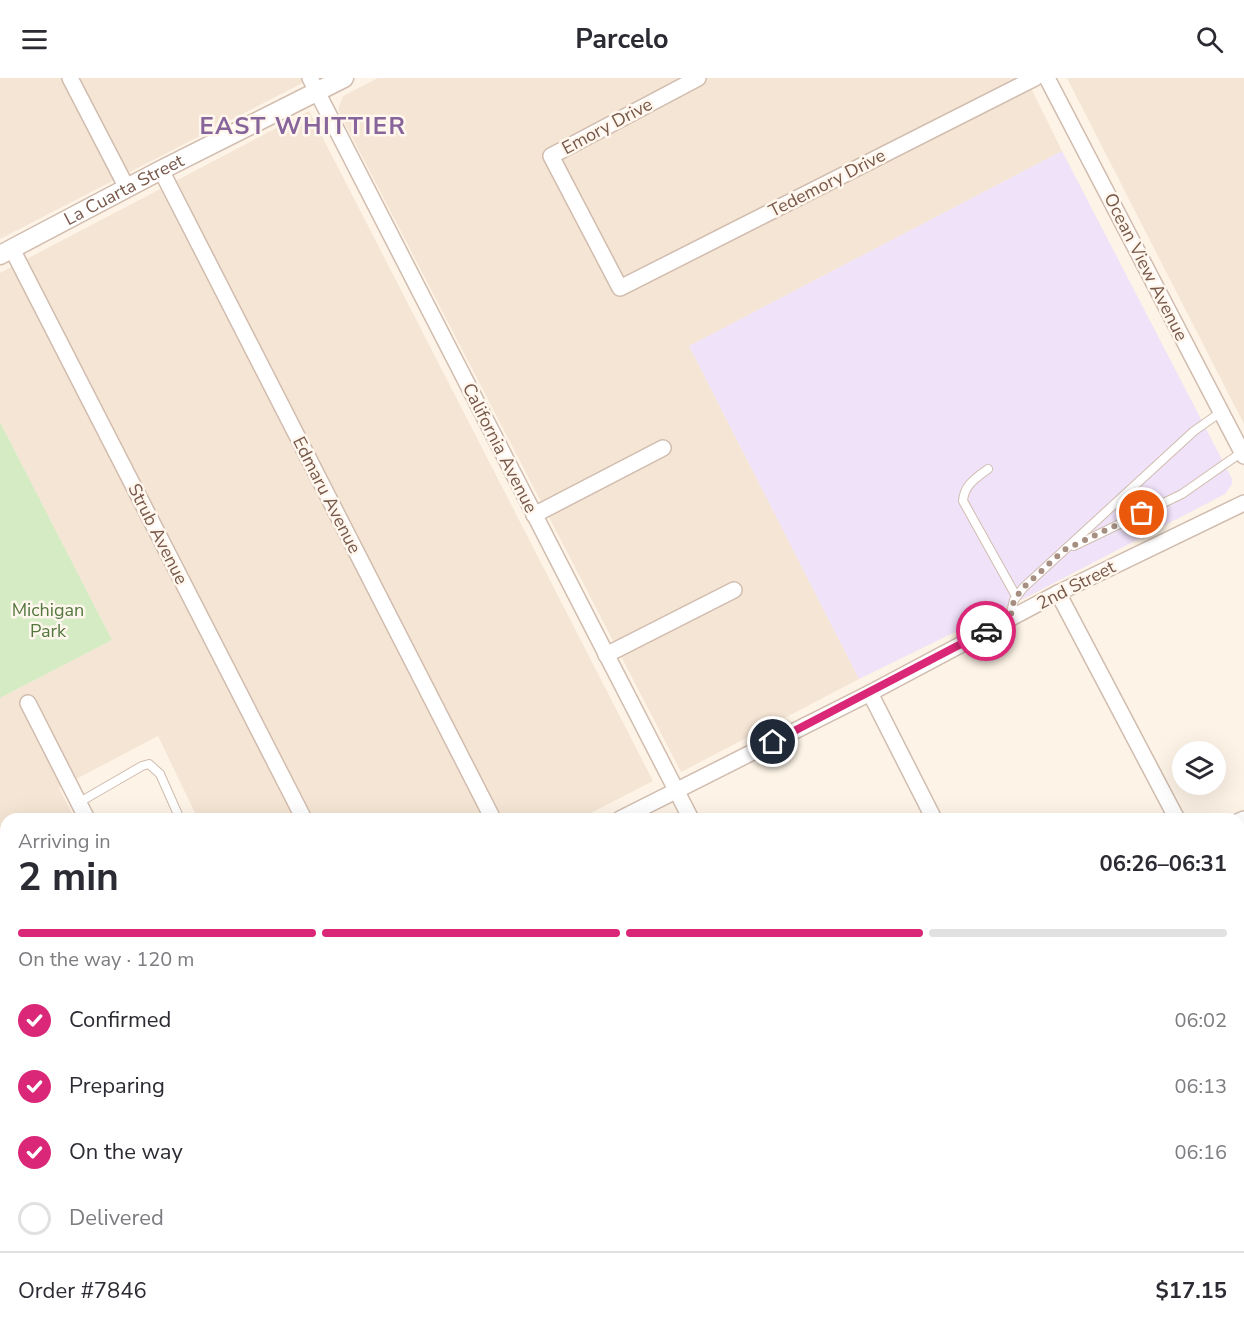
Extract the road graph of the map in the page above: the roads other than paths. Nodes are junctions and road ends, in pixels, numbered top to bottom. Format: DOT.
graph roads {
  1 [pos="70,78"];
  2 [pos="344,78"];
  3 [pos="698,78"];
  4 [pos="1035,78"];
  5 [pos="1047,78"];
  6 [pos="313,85"];
  7 [pos="161,170"];
  8 [pos="127,188"];
  9 [pos="6,252"];
  10 [pos="620,288"];
  11 [pos="1221,412"];
  12 [pos="663,448"];
  13 [pos="1243,454"];
  14 [pos="988,469"];
  15 [pos="1244,503"];
  16 [pos="534,515"];
  17 [pos="1064,550"];
  18 [pos="734,590"];
  19 [pos="1059,593"];
  20 [pos="1016,596"];
  21 [pos="1010,619"];
  22 [pos="606,655"];
  23 [pos="870,693"];
  24 [pos="28,703"];
  25 [pos="676,790"];
  26 [pos="78,802"];
  27 [pos="84,813"];
  28 [pos="177,813"];
  29 [pos="301,813"];
  30 [pos="490,813"];
  31 [pos="632,813"];
  32 [pos="687,813"];
  33 [pos="931,813"];
  34 [pos="1174,813"];
  1 -- 8 [label="street"];
  2 -- 6 [label="street, La Cuarta Street"];
  3 -- 10 [label="street, Emory Drive"];
  4 -- 10 [label="street, Tedemory Drive"];
  5 -- 11 [label="street, Ocean View Avenue"];
  6 -- 7 [label="street, La Cuarta Street"];
  6 -- 16 [label="street, California Avenue"];
  7 -- 8 [label="street, La Cuarta Street"];
  7 -- 30 [label="street, Edmaru Avenue"];
  8 -- 9 [label="street, La Cuarta Street"];
  9 -- 29 [label="street, Strub Avenue"];
  11 -- 13 [label="street, Ocean View Avenue"];
  11 -- 17 [label="lane"];
  12 -- 16 [label="street"];
  13 -- 17 [label="lane"];
  14 -- 20 [label="lane"];
  15 -- 19 [label="street, 2nd Street"];
  16 -- 22 [label="street, California Avenue"];
  17 -- 20 [label="lane"];
  18 -- 22 [label="street"];
  19 -- 21 [label="street, 2nd Street"];
  19 -- 34 [label="street"];
  20 -- 21 [label="lane"];
  21 -- 23 [label="street, 2nd Street"];
  22 -- 25 [label="street, California Avenue"];
  23 -- 25 [label="street, 2nd Street"];
  23 -- 33 [label="street"];
  24 -- 26 [label="street"];
  25 -- 31 [label="street, 2nd Street"];
  25 -- 32 [label="street, California Avenue"];
  26 -- 27 [label="street"];
  26 -- 28 [label="lane"];
}
